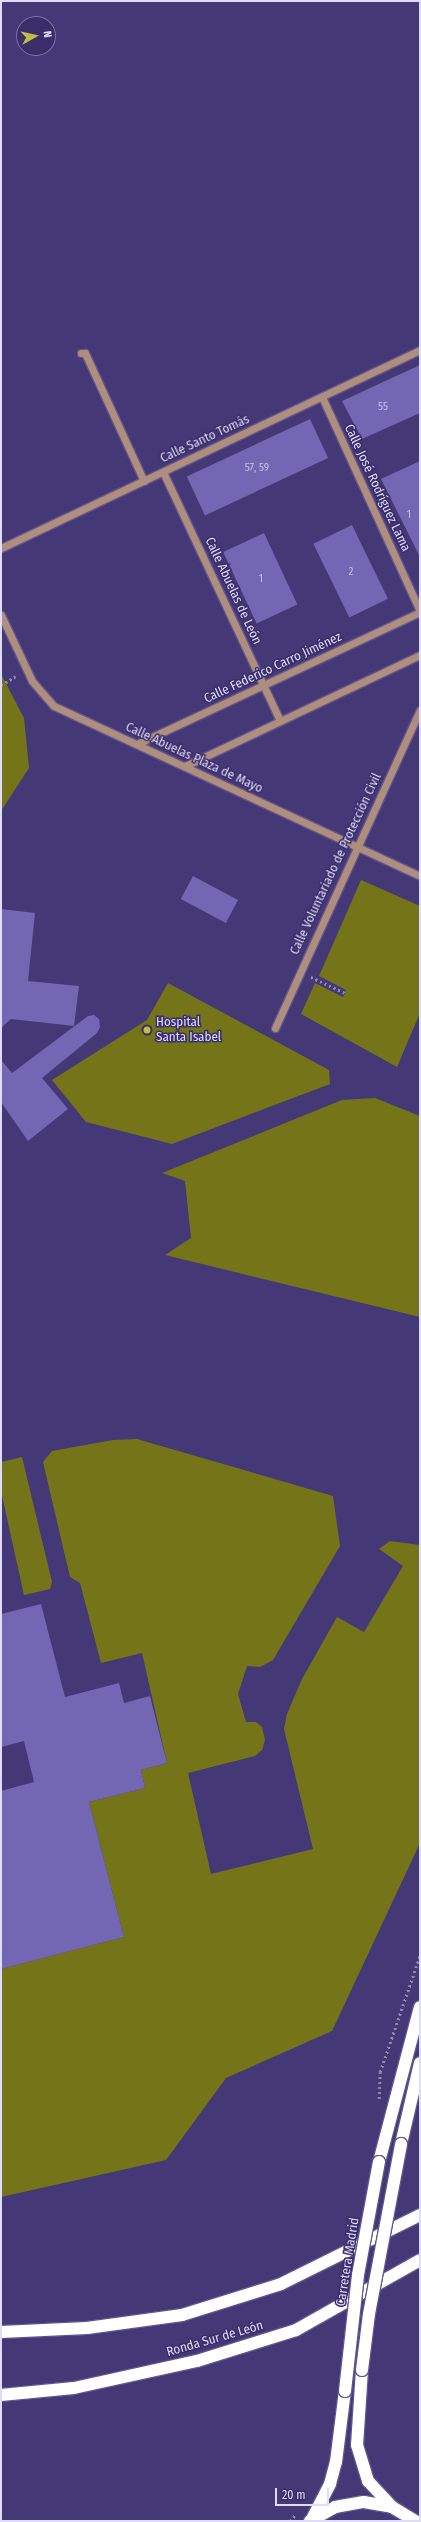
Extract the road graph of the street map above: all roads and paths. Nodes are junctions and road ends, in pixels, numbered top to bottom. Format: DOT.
graph roads {
  1 [pos="420,350"];
  2 [pos="82,353"];
  3 [pos="322,397"];
  4 [pos="163,472"];
  5 [pos="144,481"];
  6 [pos="1,548"];
  7 [pos="420,612"];
  8 [pos="1,615"];
  9 [pos="420,655"];
  10 [pos="27,670"];
  11 [pos="1,685"];
  12 [pos="263,686"];
  13 [pos="420,710"];
  14 [pos="280,721"];
  15 [pos="137,744"];
  16 [pos="184,766"];
  17 [pos="358,847"];
  18 [pos="420,876"];
  19 [pos="300,971"];
  20 [pos="345,993"];
  21 [pos="275,1028"];
  22 [pos="420,1956"];
  23 [pos="420,2007"];
  24 [pos="420,2063"];
  25 [pos="379,2101"];
  26 [pos="420,2215"];
  27 [pos="420,2260"];
  28 [pos="1,2332"];
  29 [pos="1,2395"];
  30 [pos="392,2507"];
  31 [pos="298,2511"];
  32 [pos="415,2519"];
  33 [pos="290,2521"];
  34 [pos="311,2521"];
  1 -- 3 [label="street, Calle Santo Tomás"];
  2 -- 5 [label="street"];
  3 -- 4 [label="street, Calle Santo Tomás"];
  3 -- 7 [label="street, Calle José Rodríguez Lama"];
  4 -- 5 [label="street, Calle Santo Tomás"];
  4 -- 12 [label="street, Calle Abuelas de León"];
  5 -- 6 [label="street, Calle Santo Tomás"];
  7 -- 12 [label="street, Calle Federico Carro Jiménez"];
  8 -- 10 [label="street, Calle Abuelas Plaza de Mayo"];
  9 -- 14 [label="street"];
  10 -- 11 [label="path"];
  10 -- 15 [label="street, Calle Abuelas Plaza de Mayo"];
  12 -- 14 [label="street, Calle Abuelas de León"];
  12 -- 15 [label="street, Calle Federico Carro Jiménez"];
  13 -- 17 [label="street, Calle Voluntariado de Protección Civil"];
  14 -- 16 [label="street"];
  15 -- 16 [label="street, Calle Abuelas Plaza de Mayo"];
  16 -- 17 [label="street, Calle Abuelas Plaza de Mayo"];
  17 -- 18 [label="street, Calle Abuelas Plaza de Mayo"];
  17 -- 19 [label="street, Calle Voluntariado de Protección Civil"];
  19 -- 20 [label="path"];
  19 -- 21 [label="street, Calle Voluntariado de Protección Civil"];
  22 -- 25 [label="path"];
  23 -- 34 [label="highway, Carretera Madrid, bridge"];
  24 -- 30 [label="highway, Carretera Madrid, bridge"];
  26 -- 28 [label="highway"];
  27 -- 29 [label="highway, Ronda Sur de León"];
  30 -- 32 [label="highway, Carretera Madrid"];
  30 -- 34 [label="highway, Carretera Madrid"];
  31 -- 33 [label="path"];
}
